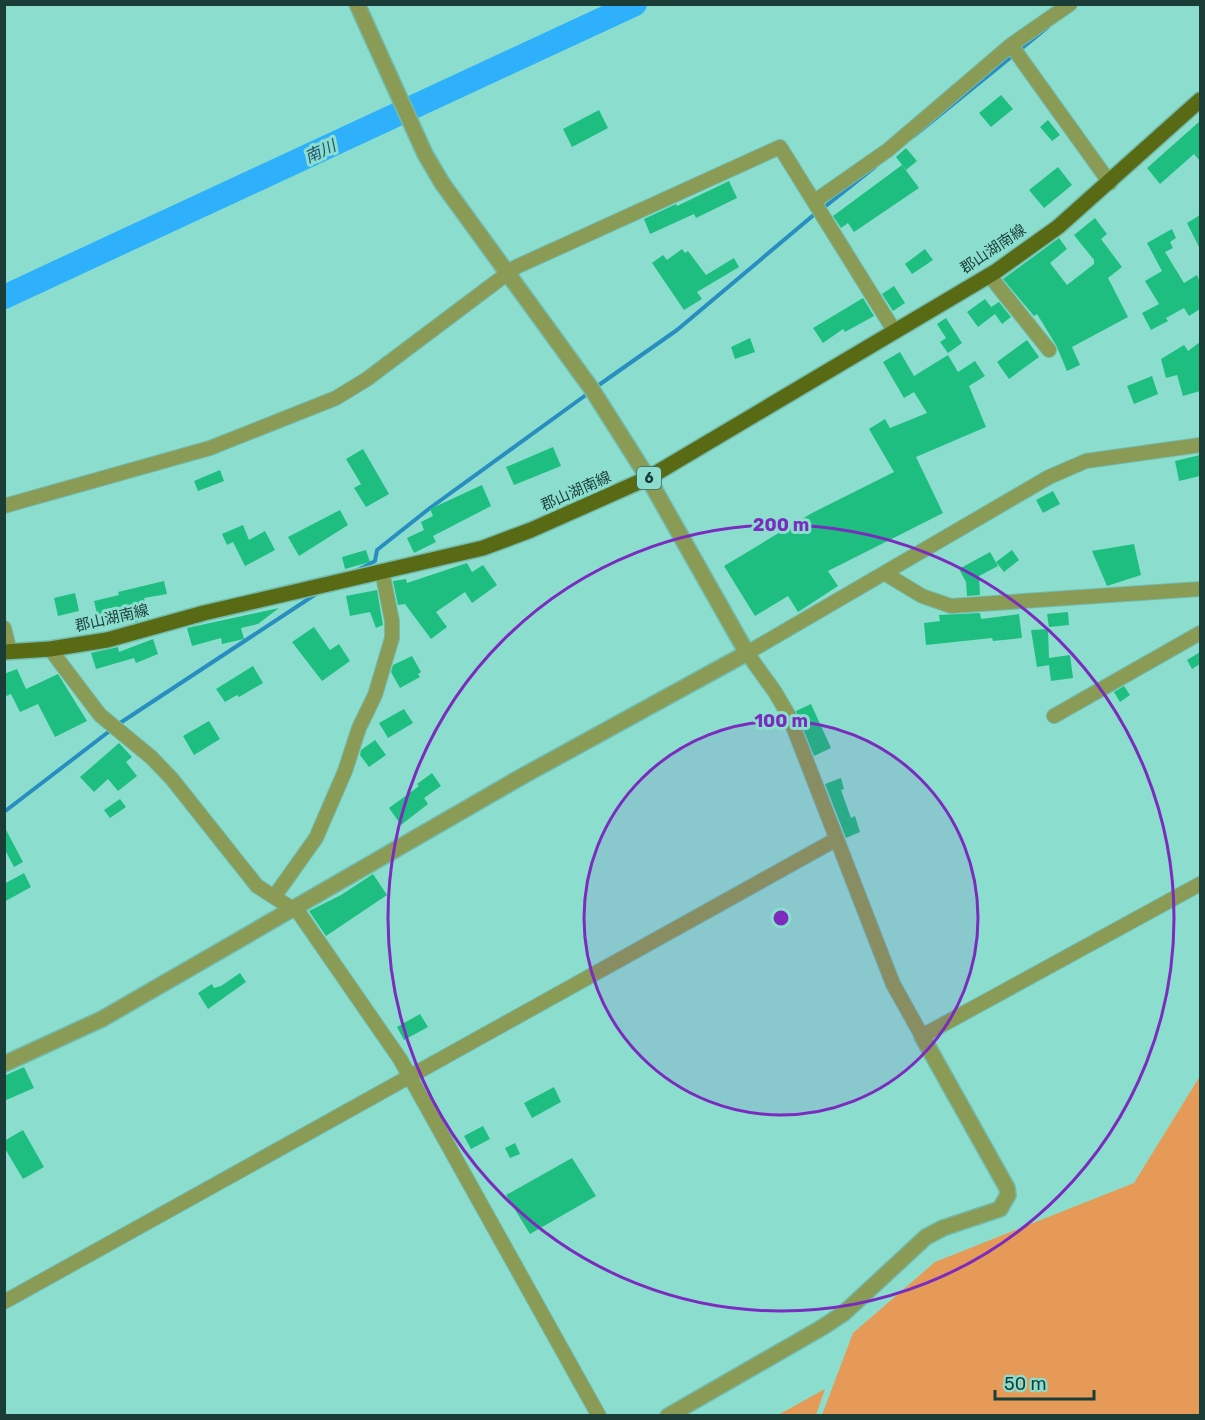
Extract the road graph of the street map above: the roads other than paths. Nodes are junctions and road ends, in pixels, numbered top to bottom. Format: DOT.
graph roads {
  1 [pos="357,4"];
  2 [pos="1070,4"];
  3 [pos="1011,45"];
  4 [pos="1200,100"];
  5 [pos="1110,183"];
  6 [pos="815,201"];
  7 [pos="508,273"];
  8 [pos="989,275"];
  9 [pos="895,332"];
  10 [pos="1049,350"];
  11 [pos="1200,445"];
  12 [pos="648,478"];
  13 [pos="4,506"];
  14 [pos="382,571"];
  15 [pos="884,573"];
  16 [pos="1200,589"];
  17 [pos="4,628"];
  18 [pos="1200,633"];
  19 [pos="50,649"];
  20 [pos="7,652"];
  21 [pos="747,653"];
  22 [pos="1054,716"];
  23 [pos="835,840"];
  24 [pos="1200,884"];
  25 [pos="274,897"];
  26 [pos="293,907"];
  27 [pos="922,1036"];
  28 [pos="4,1064"];
  29 [pos="408,1075"];
  30 [pos="4,1302"];
  31 [pos="599,1416"];
  32 [pos="668,1416"];
  1 -- 7 [label="street"];
  2 -- 3 [label="street"];
  3 -- 5 [label="street"];
  3 -- 6 [label="street"];
  4 -- 5 [label="main road, 郡山湖南線 / 6"];
  5 -- 8 [label="main road, 郡山湖南線 / 6"];
  6 -- 7 [label="street"];
  6 -- 9 [label="street"];
  7 -- 12 [label="street"];
  7 -- 13 [label="street"];
  8 -- 9 [label="main road, 郡山湖南線 / 6"];
  8 -- 10 [label="street"];
  9 -- 12 [label="main road, 郡山湖南線 / 6"];
  11 -- 15 [label="street"];
  12 -- 14 [label="main road, 郡山湖南線 / 6"];
  12 -- 21 [label="street"];
  14 -- 19 [label="main road, 郡山湖南線 / 6"];
  14 -- 25 [label="street"];
  15 -- 16 [label="street"];
  15 -- 21 [label="street"];
  17 -- 20 [label="street"];
  18 -- 22 [label="street"];
  19 -- 20 [label="main road, 郡山湖南線 / 6"];
  19 -- 25 [label="street"];
  21 -- 23 [label="street"];
  21 -- 26 [label="street"];
  23 -- 27 [label="street"];
  23 -- 29 [label="street"];
  24 -- 27 [label="street"];
  25 -- 26 [label="street"];
  26 -- 28 [label="street"];
  26 -- 29 [label="street"];
  27 -- 32 [label="street"];
  29 -- 30 [label="street"];
  29 -- 31 [label="street"];
}
